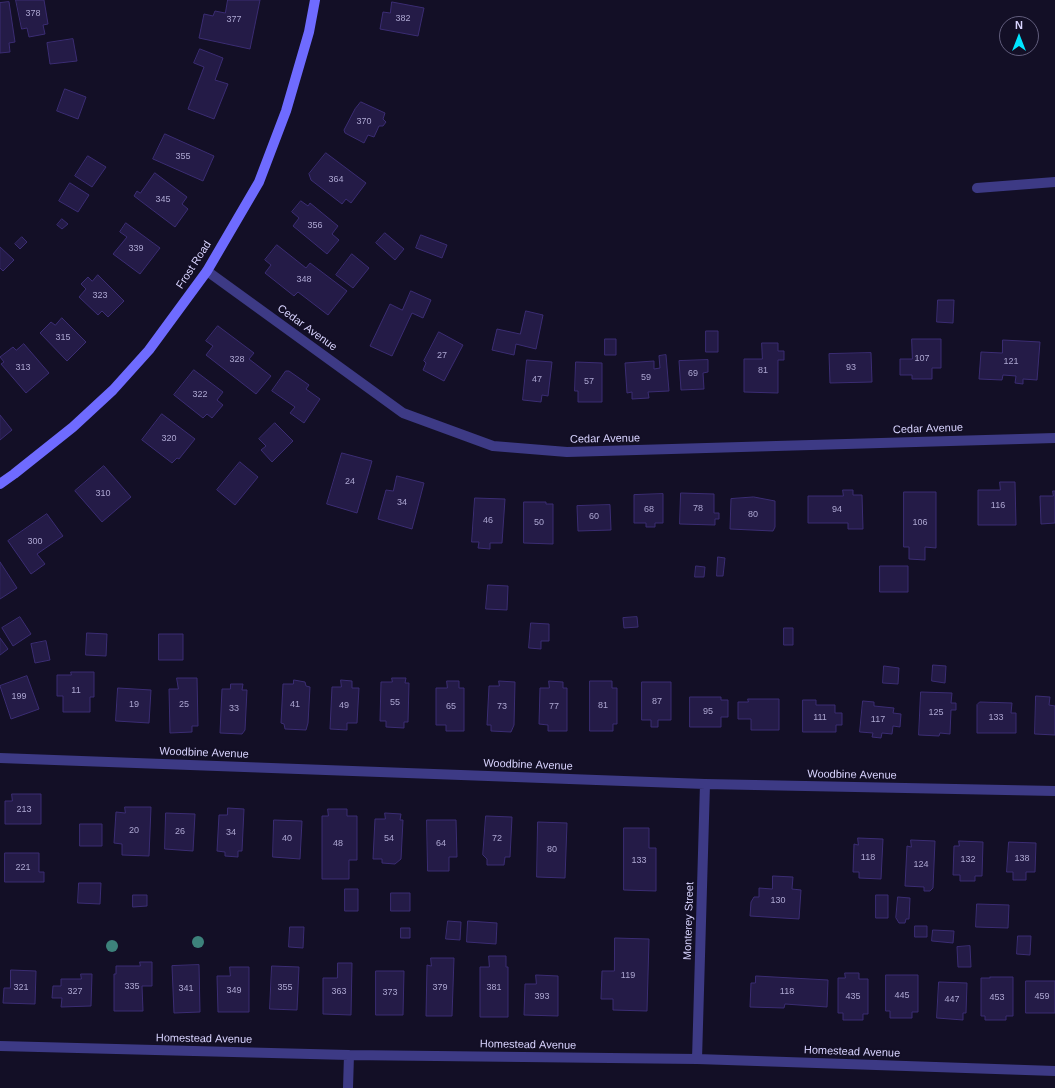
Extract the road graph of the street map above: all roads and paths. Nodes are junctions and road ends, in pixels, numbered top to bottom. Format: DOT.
graph roads {
  1 [pos="315,0"];
  2 [pos="1055,182"];
  3 [pos="977,188"];
  4 [pos="207,271"];
  5 [pos="1055,438"];
  6 [pos="0,484"];
  7 [pos="0,758"];
  8 [pos="705,784"];
  9 [pos="1055,791"];
  10 [pos="0,1046"];
  11 [pos="349,1055"];
  12 [pos="697,1059"];
  13 [pos="1055,1071"];
  14 [pos="348,1088"];
  1 -- 4 [label="main road, Frost Road"];
  2 -- 3 [label="street"];
  4 -- 5 [label="street, Cedar Avenue"];
  4 -- 6 [label="main road, Frost Road"];
  7 -- 8 [label="street, Woodbine Avenue"];
  8 -- 9 [label="street, Woodbine Avenue"];
  8 -- 12 [label="street, Monterey Street"];
  10 -- 11 [label="street, Homestead Avenue"];
  11 -- 12 [label="street, Homestead Avenue"];
  11 -- 14 [label="street"];
  12 -- 13 [label="street, Homestead Avenue"];
}
